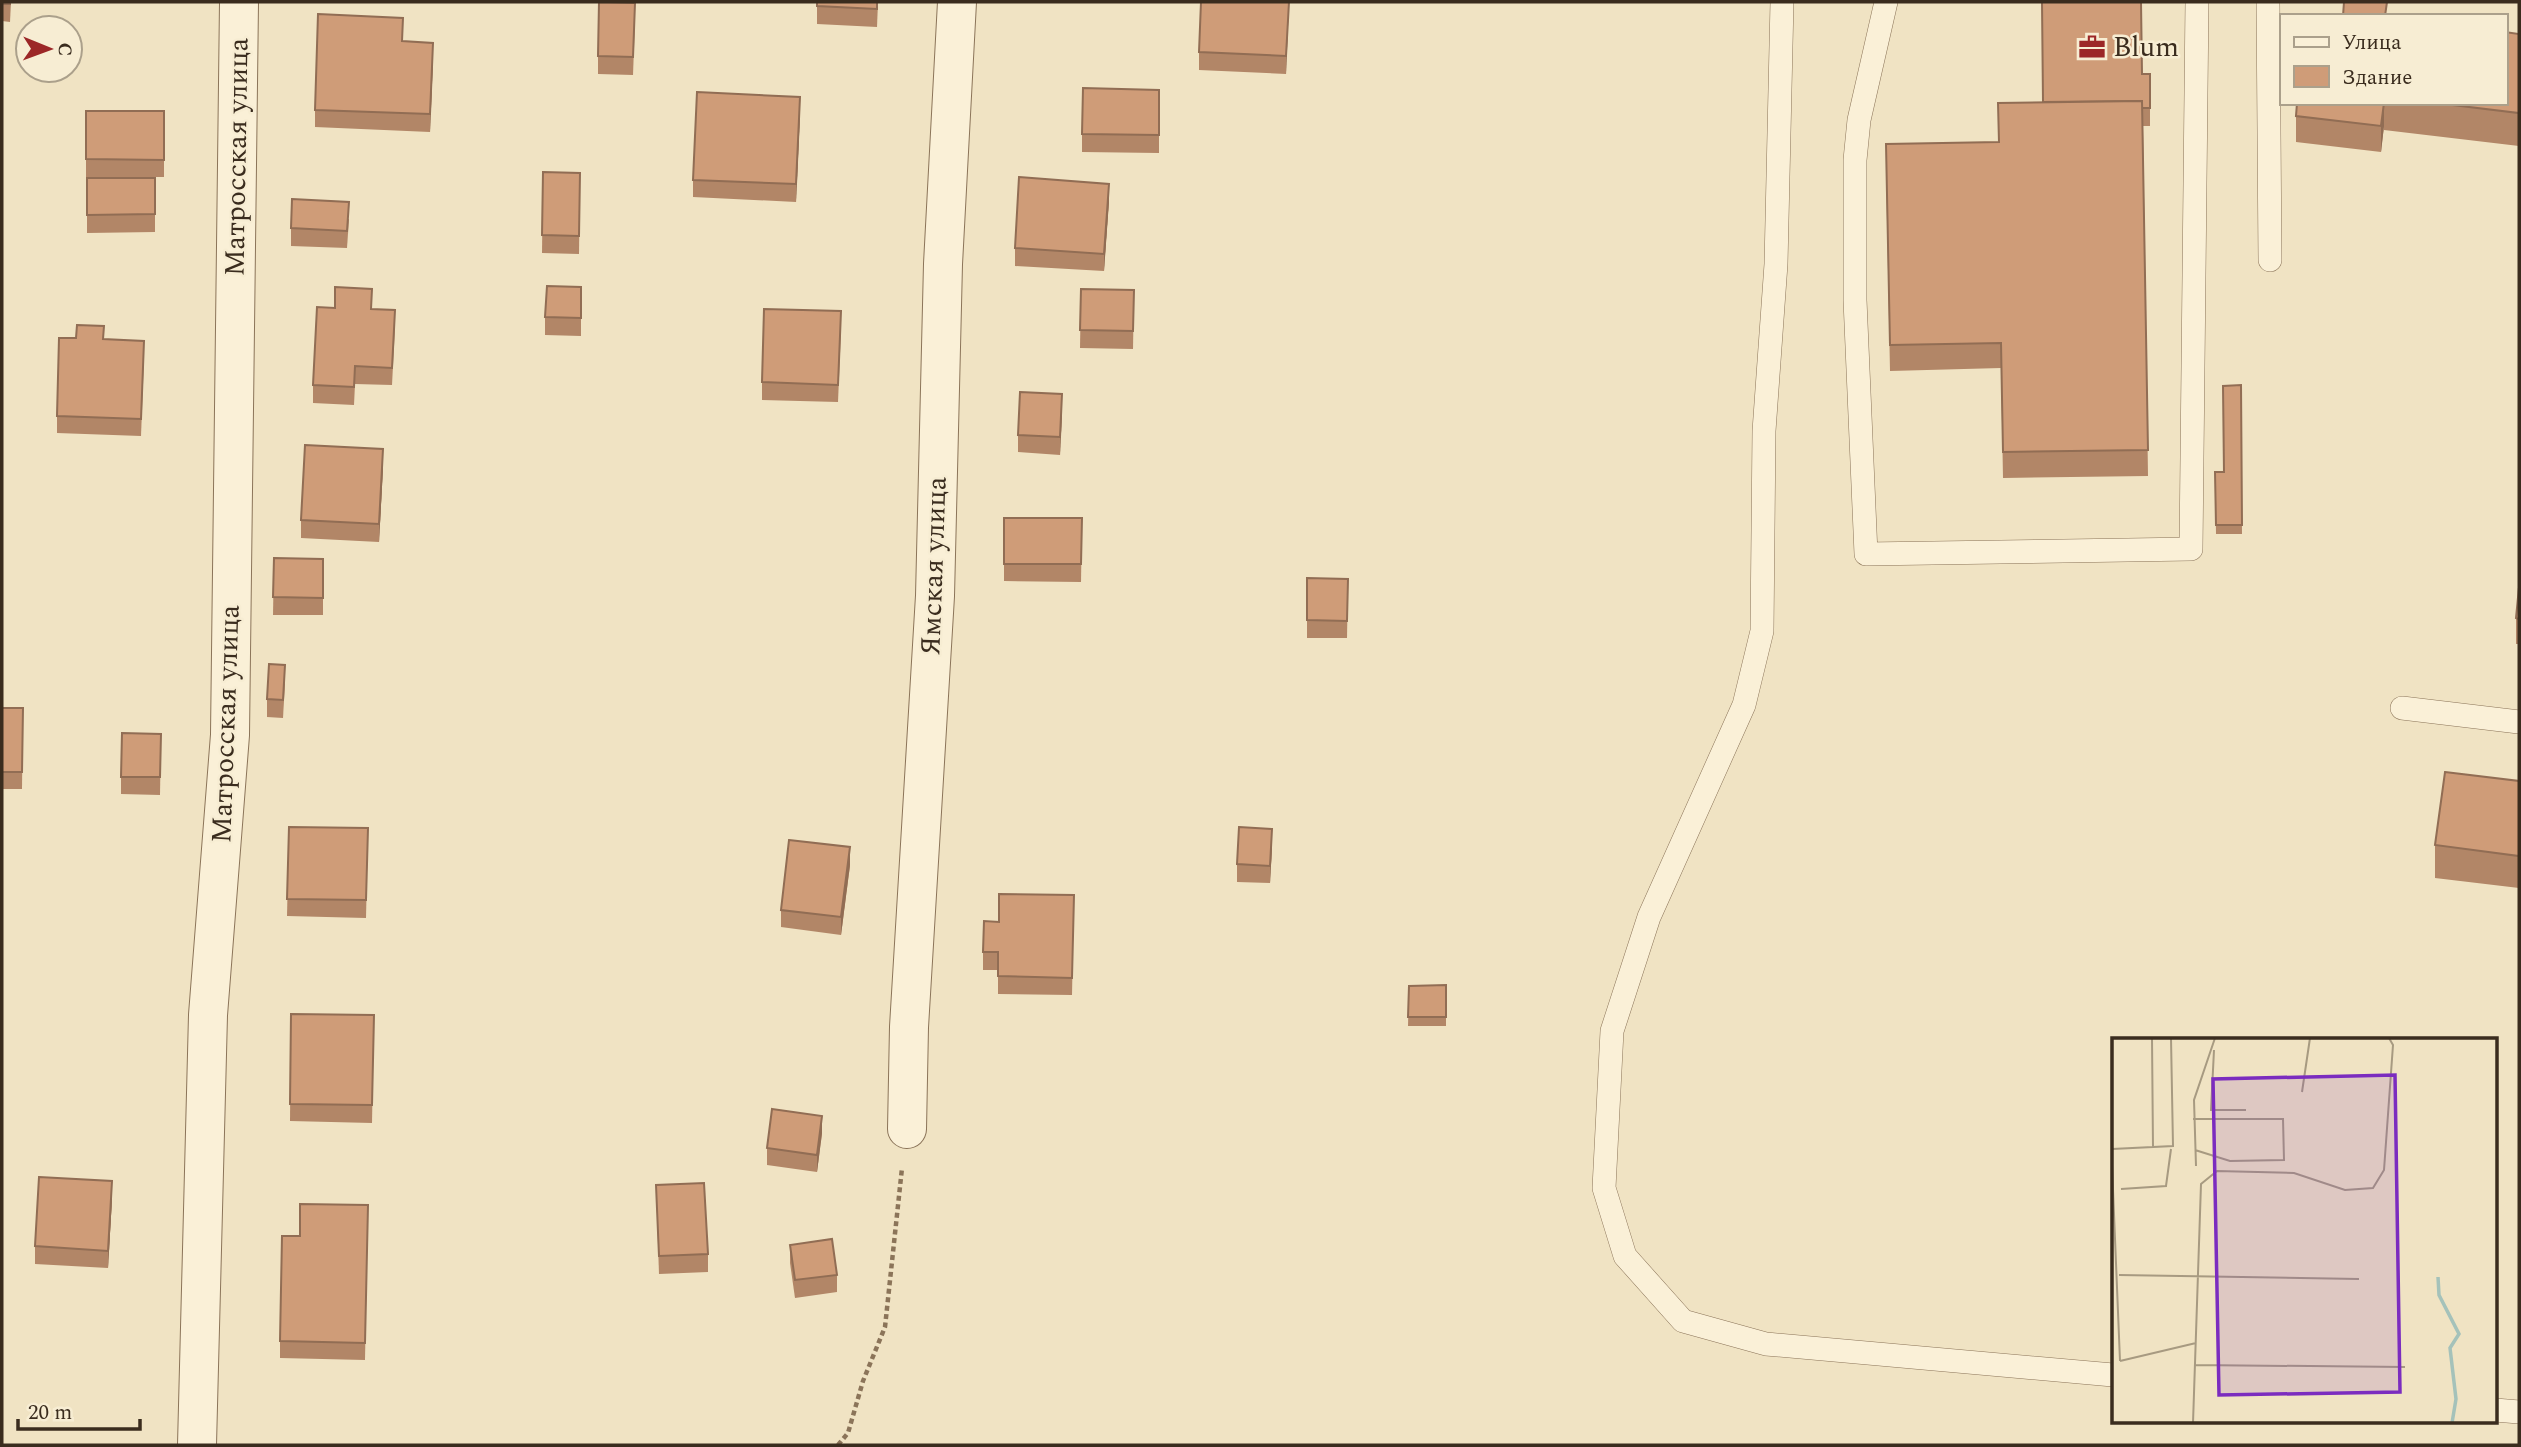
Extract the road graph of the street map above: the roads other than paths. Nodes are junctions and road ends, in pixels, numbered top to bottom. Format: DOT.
graph roads {
  1 [pos="239,2"];
  2 [pos="957,2"];
  3 [pos="1782,2"];
  4 [pos="1886,2"];
  5 [pos="2197,2"];
  6 [pos="2269,2"];
  7 [pos="2270,260"];
  8 [pos="2402,708"];
  9 [pos="2519,722"];
  10 [pos="906,1129"];
  11 [pos="2112,1375"];
  12 [pos="2496,1410"];
  13 [pos="2519,1412"];
  14 [pos="197,1445"];
  1 -- 14 [label="street, Матросская улица"];
  2 -- 10 [label="street, Ямская улица"];
  3 -- 11 [label="lane"];
  4 -- 5 [label="lane"];
  6 -- 7 [label="lane"];
  8 -- 9 [label="lane"];
  12 -- 13 [label="lane"];
}
